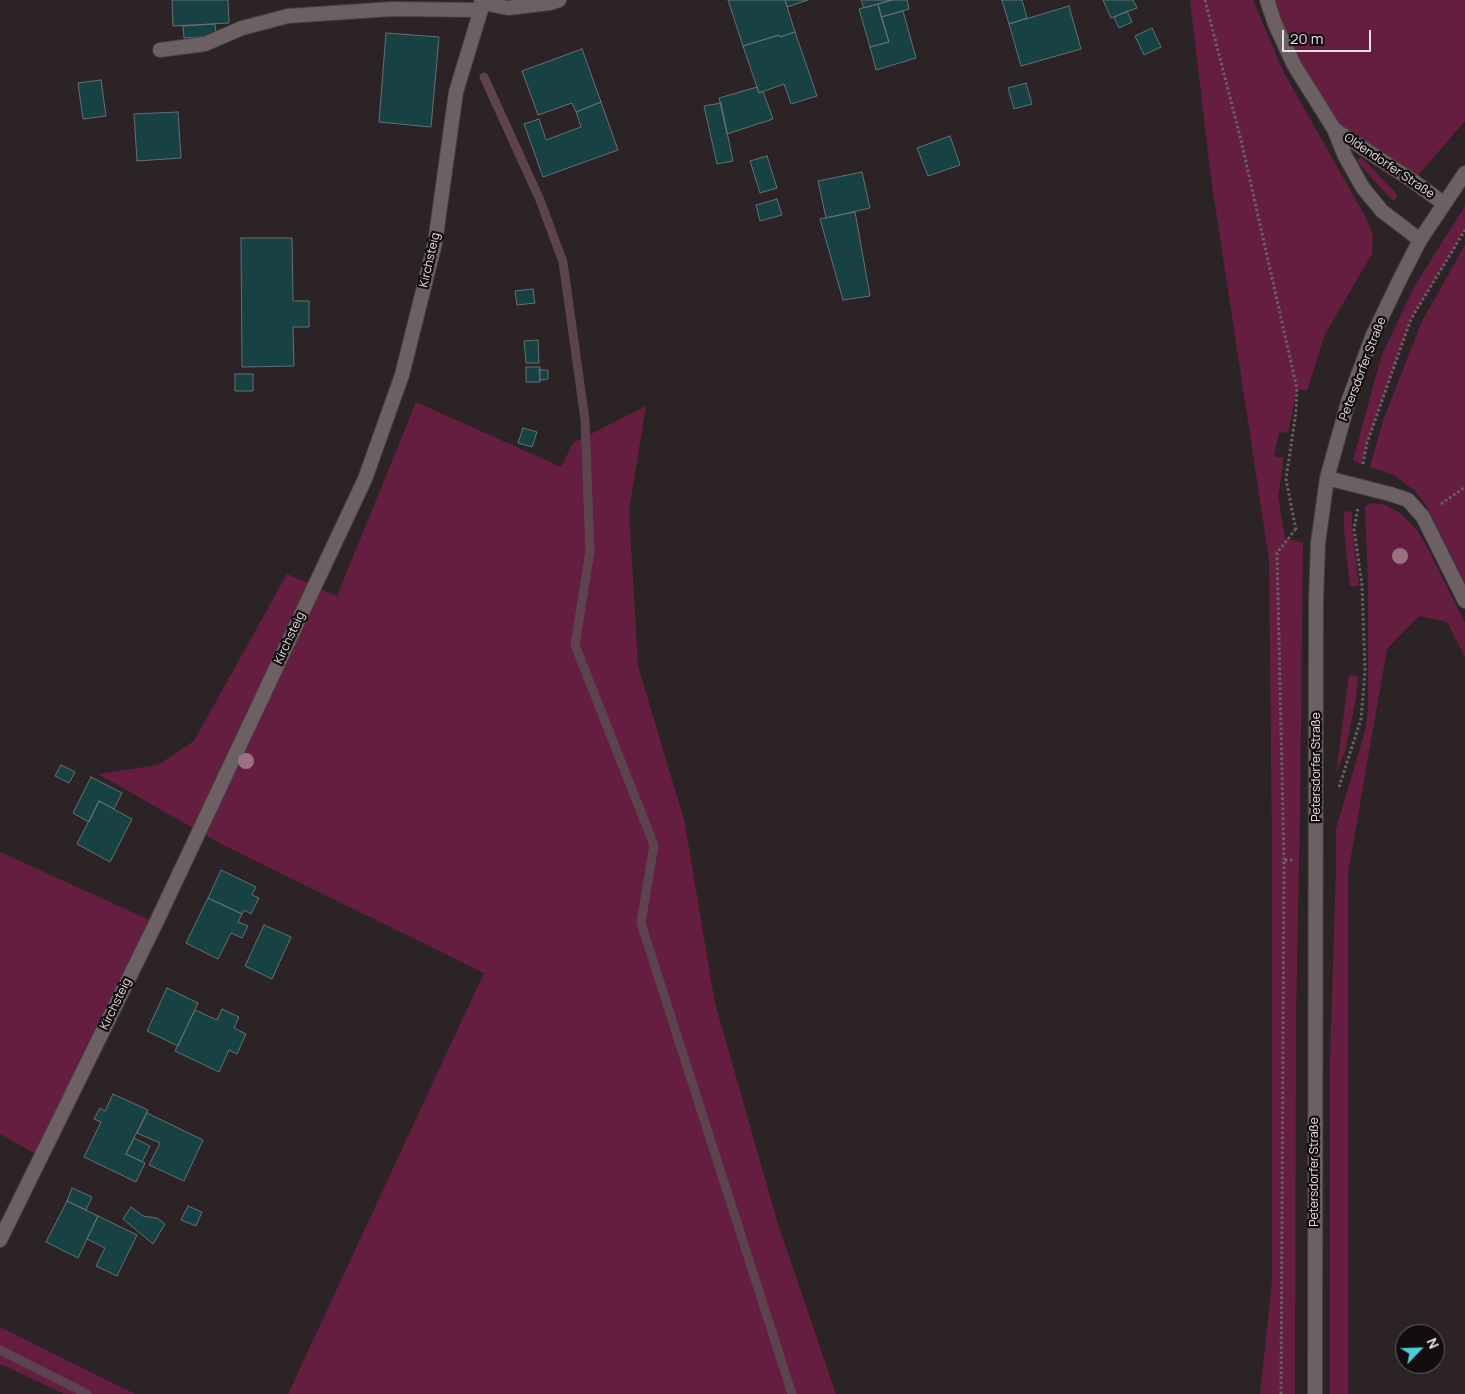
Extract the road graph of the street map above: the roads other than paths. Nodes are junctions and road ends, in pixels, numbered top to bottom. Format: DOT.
graph roads {
  1 [pos="559,0"];
  2 [pos="1267,0"];
  3 [pos="482,4"];
  4 [pos="160,50"];
  5 [pos="1334,129"];
  6 [pos="1465,173"];
  7 [pos="1443,204"];
  8 [pos="1420,240"];
  9 [pos="1327,478"];
  10 [pos="1465,601"];
  11 [pos="0,1240"];
  12 [pos="1314,1394"];
  1 -- 3 [label="street"];
  2 -- 5 [label="street, Oldendorfer Straße"];
  3 -- 4 [label="street"];
  3 -- 11 [label="street, Kirchsteig"];
  5 -- 7 [label="street, Oldendorfer Straße"];
  5 -- 8 [label="street, Oldendorfer Straße"];
  6 -- 7 [label="street, Petersdorfer Straße"];
  7 -- 8 [label="street, Petersdorfer Straße"];
  8 -- 9 [label="street, Petersdorfer Straße"];
  9 -- 10 [label="street"];
  9 -- 12 [label="street, Petersdorfer Straße"];
}
